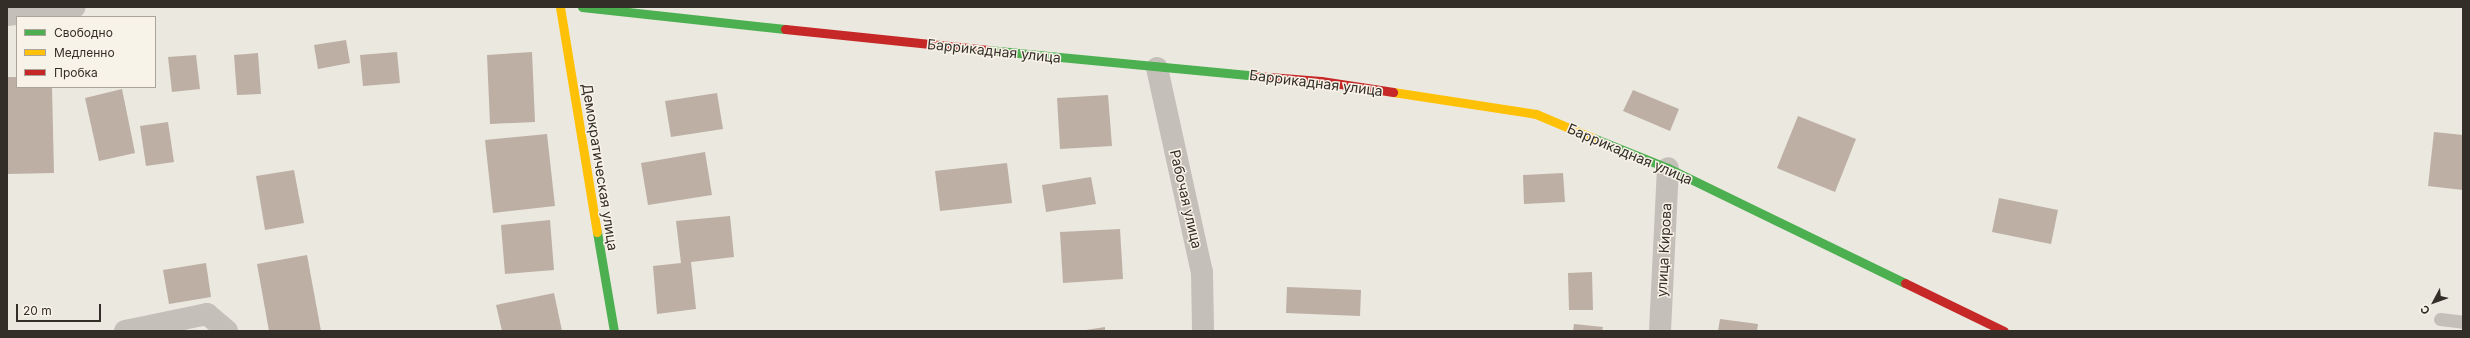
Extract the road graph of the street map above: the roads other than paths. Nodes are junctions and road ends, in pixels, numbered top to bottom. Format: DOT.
graph roads {
  1 [pos="75,7"];
  2 [pos="560,7"];
  3 [pos="582,7"];
  4 [pos="7,15"];
  5 [pos="1157,68"];
  6 [pos="1668,168"];
  7 [pos="2440,319"];
  8 [pos="2463,322"];
  9 [pos="125,331"];
  10 [pos="227,331"];
  11 [pos="614,331"];
  12 [pos="1203,331"];
  13 [pos="1660,331"];
  14 [pos="2004,331"];
  1 -- 4 [label="street"];
  2 -- 11 [label="street, Демократическая улица"];
  3 -- 5 [label="street, Баррикадная улица"];
  5 -- 6 [label="street, Баррикадная улица"];
  5 -- 12 [label="street, Рабочая улица"];
  6 -- 13 [label="street, улица Кирова"];
  6 -- 14 [label="street, Баррикадная улица"];
  7 -- 8 [label="lane"];
  9 -- 10 [label="street"];
}
